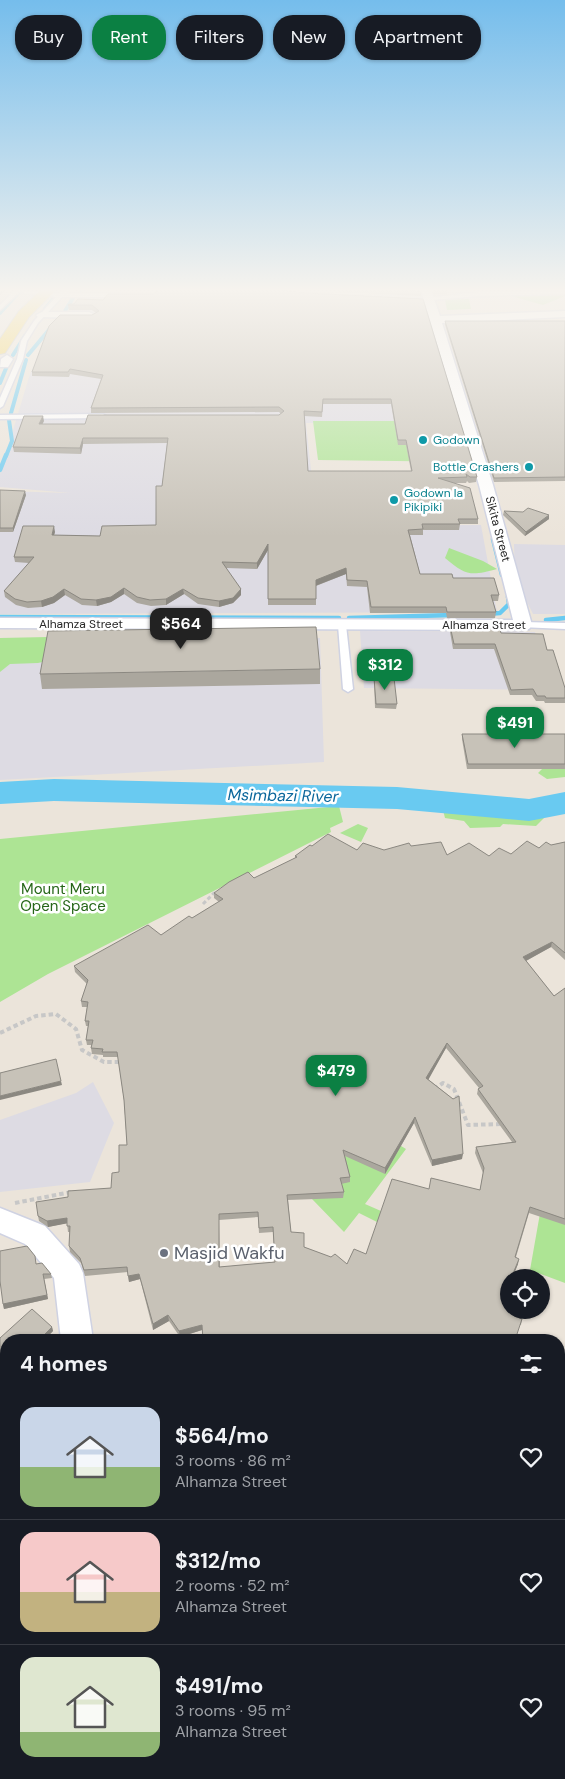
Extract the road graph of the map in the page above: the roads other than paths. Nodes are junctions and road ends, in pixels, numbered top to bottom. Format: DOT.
graph roads {
  1 [pos="4,371"];
  2 [pos="451,371"];
  3 [pos="0,406"];
  4 [pos="114,416"];
  5 [pos="0,417"];
  6 [pos="0,623"];
  7 [pos="342,625"];
  8 [pos="523,625"];
  9 [pos="565,626"];
  10 [pos="348,689"];
  11 [pos="4,1212"];
  12 [pos="76,1334"];
  1 -- 3 [label="lane"];
  2 -- 8 [label="street, Sikita Street"];
  4 -- 5 [label="lane"];
  6 -- 7 [label="street, Alhamza Street"];
  7 -- 8 [label="street, Alhamza Street"];
  7 -- 10 [label="lane"];
  8 -- 9 [label="lane, Alhamza Street"];
  11 -- 12 [label="street"];
}
